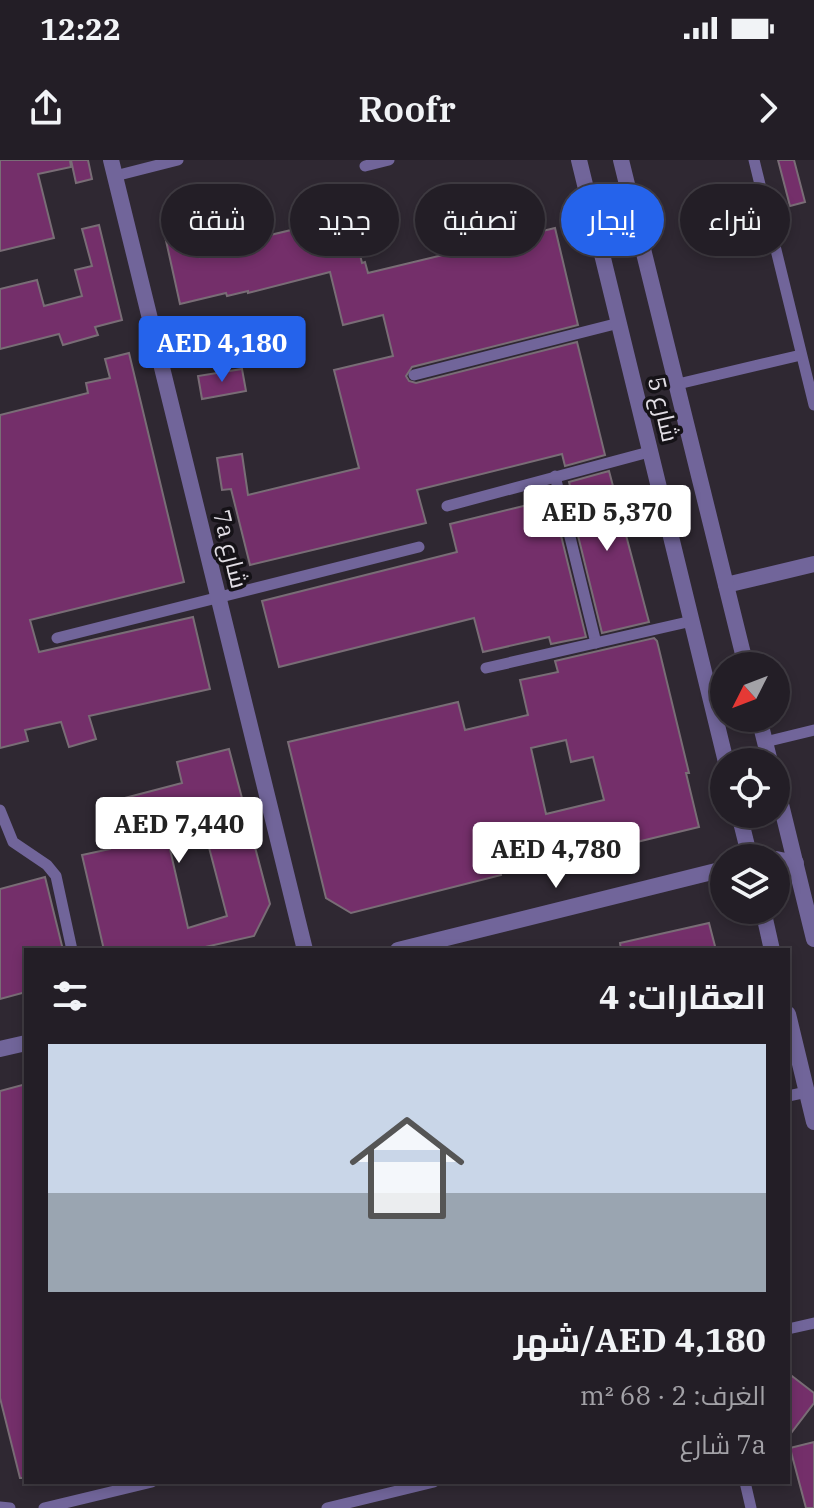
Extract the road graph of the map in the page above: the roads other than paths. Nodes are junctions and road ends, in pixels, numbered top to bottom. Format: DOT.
graph roads {
  1 [pos="178,160"];
  2 [pos="389,160"];
  3 [pos="579,160"];
  4 [pos="621,160"];
  5 [pos="754,160"];
  6 [pos="365,166"];
  7 [pos="113,168"];
  8 [pos="619,323"];
  9 [pos="801,355"];
  10 [pos="414,375"];
  11 [pos="678,384"];
  12 [pos="814,405"];
  13 [pos="649,452"];
  14 [pos="555,476"];
  15 [pos="447,506"];
  16 [pos="419,547"];
  17 [pos="814,564"];
  18 [pos="726,585"];
  19 [pos="218,597"];
  20 [pos="692,621"];
  21 [pos="57,638"];
  22 [pos="596,643"];
  23 [pos="743,652"];
  24 [pos="486,668"];
  25 [pos="814,730"];
  26 [pos="762,732"];
  27 [pos="765,742"];
  28 [pos="723,748"];
  29 [pos="766,748"];
  30 [pos="0,810"];
  31 [pos="787,828"];
  32 [pos="790,862"];
  33 [pos="796,863"];
  34 [pos="710,873"];
  35 [pos="766,924"];
  36 [pos="814,939"];
  37 [pos="453,943"];
  38 [pos="72,948"];
  39 [pos="305,948"];
  40 [pos="414,948"];
  41 [pos="772,948"];
  42 [pos="790,1022"];
  43 [pos="24,1043"];
  44 [pos="0,1049"];
  45 [pos="807,1092"];
  46 [pos="790,1096"];
  47 [pos="814,1122"];
  48 [pos="814,1323"];
  49 [pos="790,1329"];
  50 [pos="144,1484"];
  51 [pos="426,1484"];
  52 [pos="745,1484"];
  53 [pos="0,1507"];
  54 [pos="10,1508"];
  55 [pos="44,1508"];
  56 [pos="327,1508"];
  57 [pos="751,1508"];
  1 -- 7 [label="lane"];
  2 -- 6 [label="lane"];
  3 -- 8 [label="street, شارع 5"];
  4 -- 11 [label="street, شارع 5"];
  5 -- 9 [label="lane"];
  7 -- 19 [label="street, 7a شارع"];
  8 -- 10 [label="lane"];
  8 -- 13 [label="street, شارع 5"];
  9 -- 11 [label="lane"];
  9 -- 12 [label="lane"];
  11 -- 18 [label="street, شارع 5"];
  13 -- 14 [label="lane"];
  13 -- 20 [label="street, شارع 5"];
  14 -- 15 [label="lane"];
  14 -- 22 [label="lane"];
  16 -- 19 [label="lane"];
  17 -- 18 [label="street"];
  18 -- 23 [label="street, شارع 5"];
  19 -- 21 [label="lane"];
  19 -- 39 [label="street, 7a شارع"];
  20 -- 22 [label="lane"];
  20 -- 28 [label="street, شارع 5"];
  22 -- 24 [label="lane"];
  25 -- 27 [label="lane"];
  26 -- 27 [label="street"];
  27 -- 29 [label="street"];
  30 -- 38 [label="lane"];
  31 -- 33 [label="street"];
  32 -- 33 [label="street"];
  33 -- 36 [label="street"];
  34 -- 37 [label="street"];
  35 -- 41 [label="street"];
  37 -- 40 [label="street"];
  42 -- 45 [label="street"];
  43 -- 44 [label="street"];
  45 -- 46 [label="lane"];
  45 -- 47 [label="street"];
  48 -- 49 [label="lane"];
  50 -- 55 [label="lane"];
  51 -- 56 [label="lane"];
  52 -- 57 [label="lane"];
  53 -- 54 [label="lane"];
}
